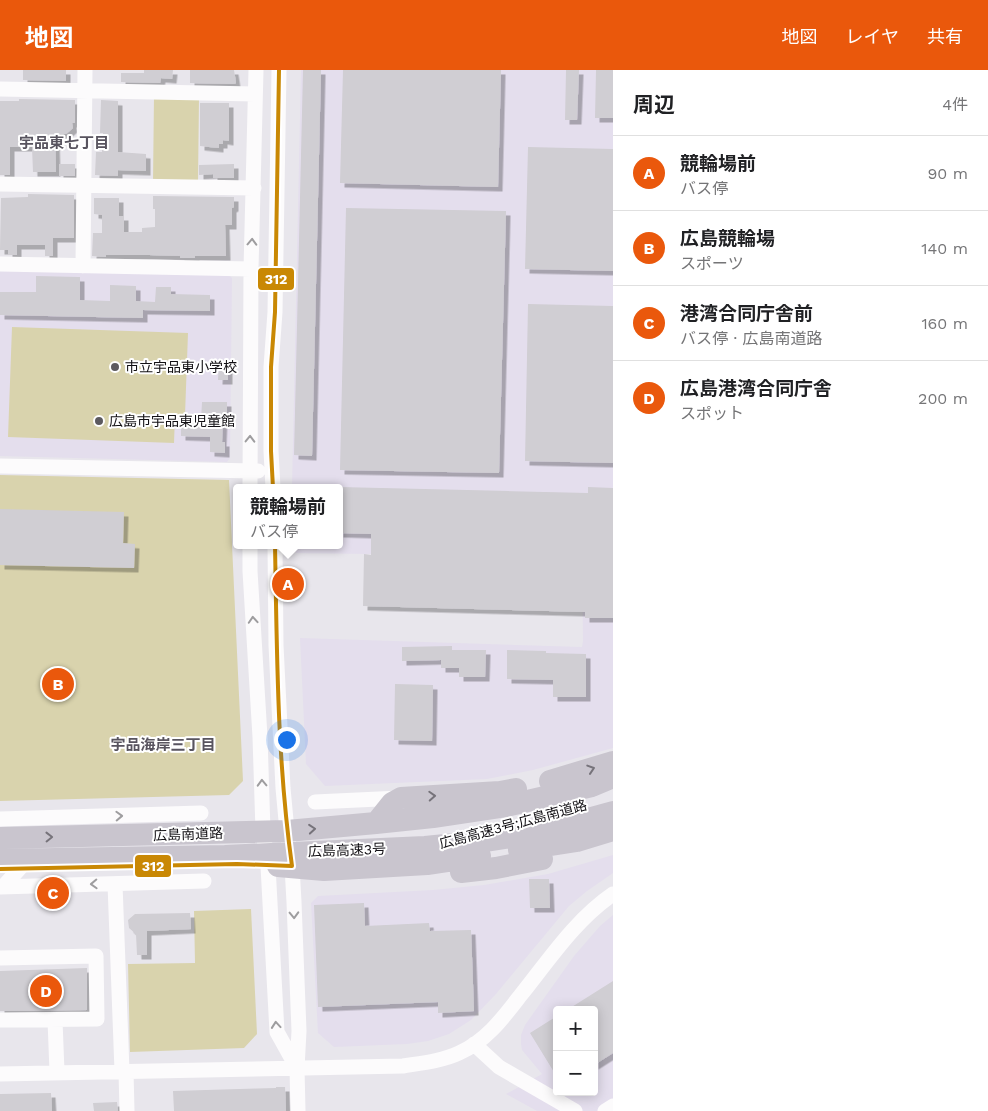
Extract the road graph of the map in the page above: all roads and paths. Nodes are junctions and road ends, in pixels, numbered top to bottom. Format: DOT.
graph roads {
  1 [pos="85,70"];
  2 [pos="256,70"];
  3 [pos="280,70"];
  4 [pos="0,89"];
  5 [pos="85,90"];
  6 [pos="255,94"];
  7 [pos="0,184"];
  8 [pos="84,185"];
  9 [pos="254,188"];
  10 [pos="0,264"];
  11 [pos="83,266"];
  12 [pos="251,269"];
  13 [pos="0,466"];
  14 [pos="250,471"];
  15 [pos="272,471"];
  16 [pos="250,484"];
  17 [pos="273,484"];
  18 [pos="250,549"];
  19 [pos="275,549"];
  20 [pos="613,762"];
  21 [pos="613,778"];
  22 [pos="613,796"];
  23 [pos="402,798"];
  24 [pos="315,802"];
  25 [pos="613,812"];
  26 [pos="201,814"];
  27 [pos="150,815"];
  28 [pos="0,819"];
  29 [pos="376,823"];
  30 [pos="613,830"];
  31 [pos="287,831"];
  32 [pos="263,832"];
  33 [pos="169,835"];
  34 [pos="0,838"];
  35 [pos="613,843"];
  36 [pos="425,847"];
  37 [pos="174,865"];
  38 [pos="268,866"];
  39 [pos="292,866"];
  40 [pos="375,867"];
  41 [pos="5,874"];
  42 [pos="204,881"];
  43 [pos="161,882"];
  44 [pos="115,884"];
  45 [pos="613,894"];
  46 [pos="0,958"];
  47 [pos="0,1020"];
  48 [pos="55,1020"];
  49 [pos="474,1044"];
  50 [pos="297,1068"];
  51 [pos="124,1071"];
  52 [pos="57,1072"];
  53 [pos="0,1074"];
  54 [pos="613,1106"];
  55 [pos="127,1111"];
  56 [pos="298,1111"];
  57 [pos="575,1111"];
  58 [pos="605,1111"];
  1 -- 5 [label="street"];
  2 -- 6 [label="street"];
  3 -- 15 [label="street"];
  4 -- 5 [label="street"];
  5 -- 6 [label="street"];
  5 -- 8 [label="street"];
  6 -- 9 [label="street"];
  7 -- 8 [label="street"];
  8 -- 9 [label="street"];
  8 -- 11 [label="street"];
  12 -- 9 [label="street, one-way"];
  10 -- 11 [label="street"];
  11 -- 12 [label="street"];
  14 -- 12 [label="street, one-way"];
  13 -- 14 [label="street"];
  14 -- 15 [label="street"];
  14 -- 16 [label="street"];
  15 -- 17 [label="street"];
  32 -- 18 [label="street, one-way"];
  19 -- 31 [label="street"];
  23 -- 20 [label="highway, one-way"];
  21 -- 29 [label="highway, 広島南道路"];
  22 -- 36 [label="highway, 広島高速3号;広島南道路"];
  23 -- 24 [label="street"];
  23 -- 29 [label="highway"];
  25 -- 36 [label="highway, 広島高速3号;広島南道路"];
  26 -- 27 [label="street"];
  28 -- 27 [label="street, one-way"];
  27 -- 33 [label="street"];
  31 -- 29 [label="highway, 広島南道路, one-way"];
  30 -- 40 [label="highway"];
  31 -- 32 [label="highway, 広島南道路"];
  31 -- 39 [label="street"];
  32 -- 33 [label="highway, 広島南道路"];
  32 -- 38 [label="street"];
  34 -- 33 [label="highway, 広島南道路, one-way"];
  35 -- 40 [label="highway"];
  36 -- 41 [label="highway, 広島高速3号"];
  37 -- 38 [label="highway"];
  37 -- 41 [label="highway"];
  37 -- 43 [label="street"];
  38 -- 39 [label="highway"];
  50 -- 38 [label="street, one-way"];
  39 -- 40 [label="highway"];
  39 -- 50 [label="street, one-way"];
  44 -- 41 [label="street, one-way"];
  42 -- 43 [label="street"];
  43 -- 44 [label="street"];
  44 -- 51 [label="street"];
  45 -- 49 [label="street"];
  46 -- 48 [label="street"];
  47 -- 48 [label="street"];
  48 -- 52 [label="street"];
  49 -- 50 [label="street"];
  49 -- 57 [label="street"];
  50 -- 51 [label="street"];
  50 -- 56 [label="street"];
  51 -- 52 [label="street"];
  51 -- 55 [label="street"];
  52 -- 53 [label="street"];
  54 -- 58 [label="street"];
}
